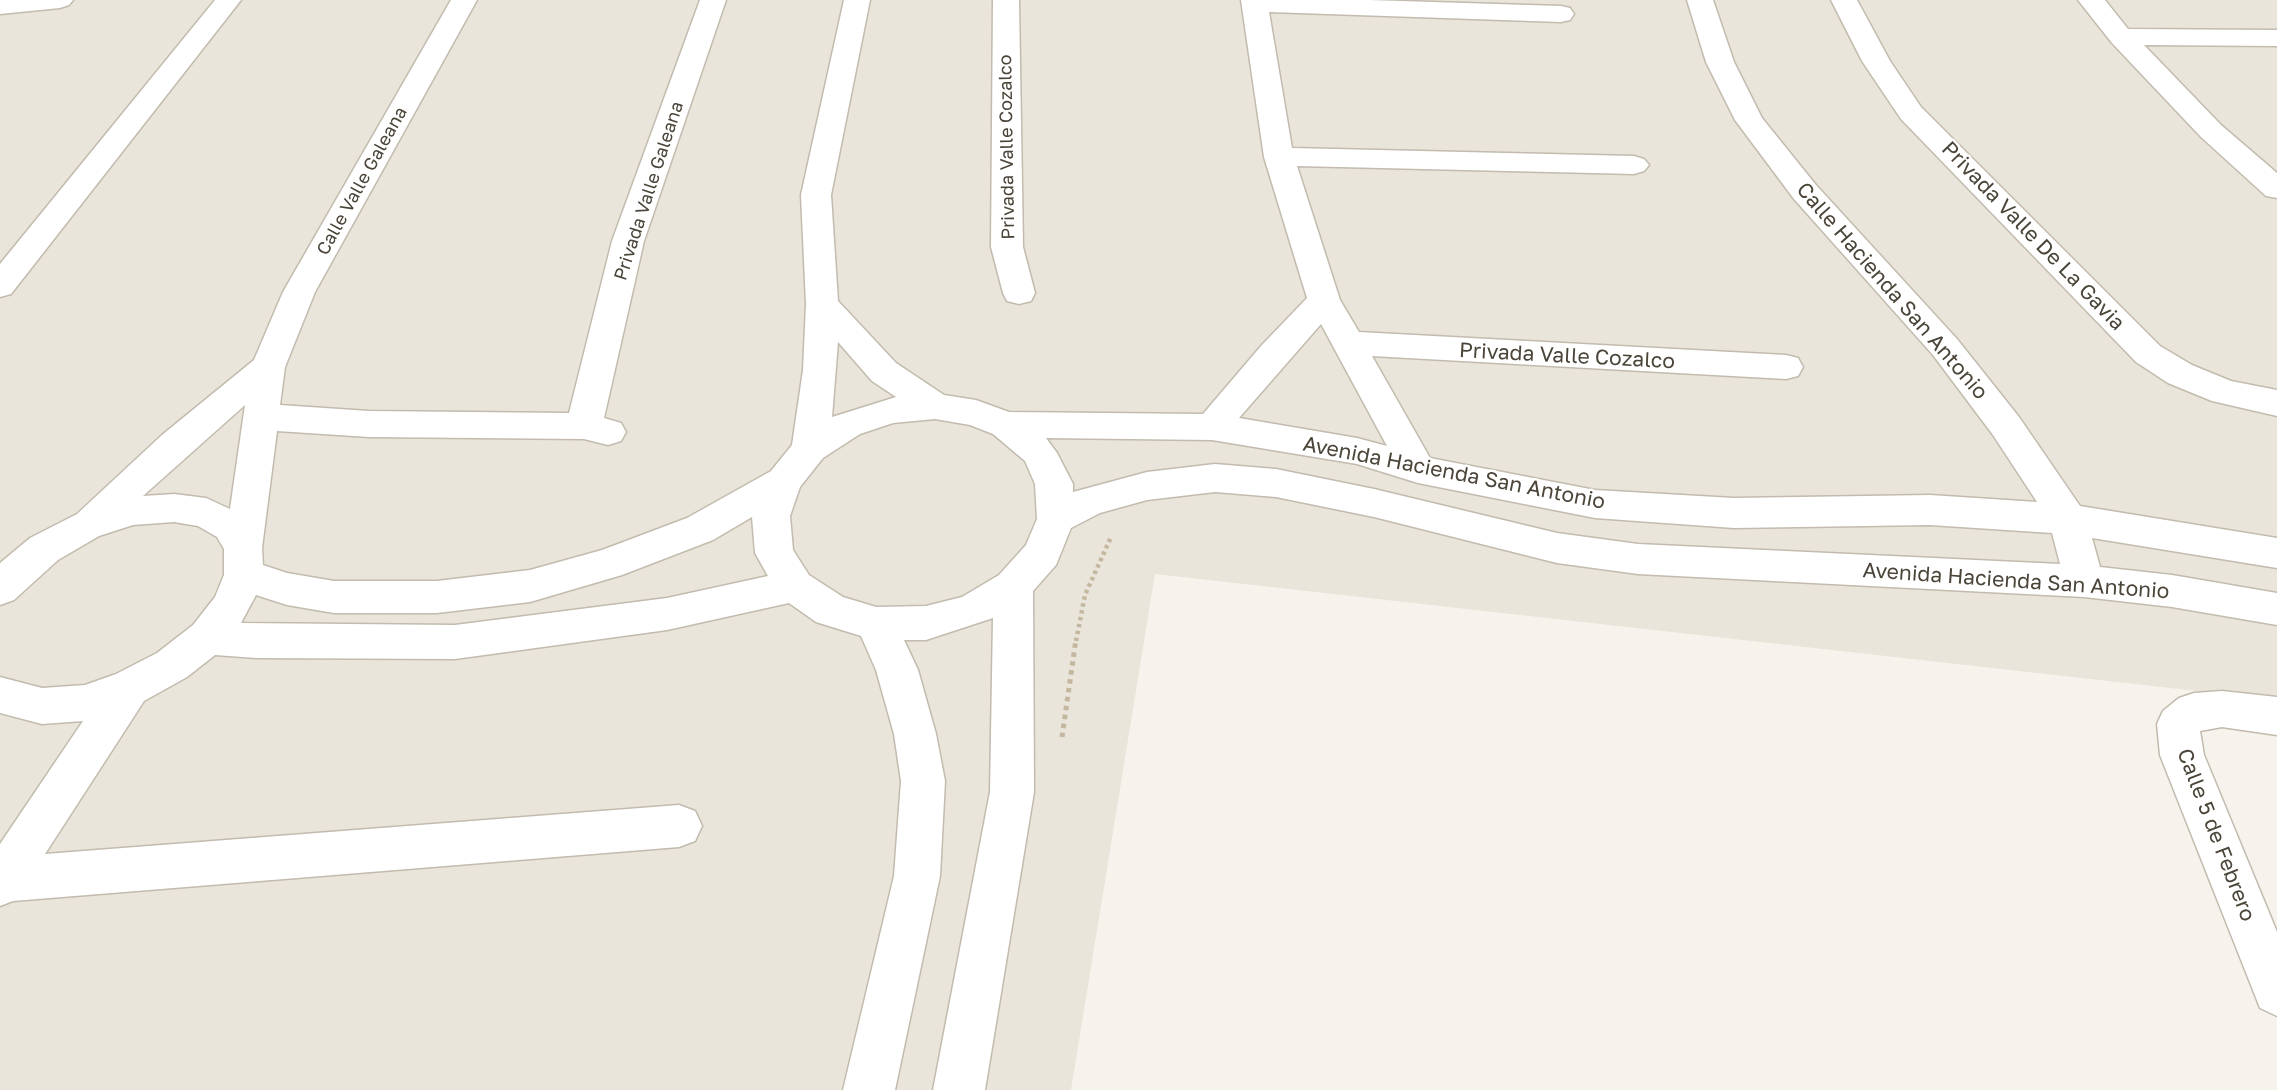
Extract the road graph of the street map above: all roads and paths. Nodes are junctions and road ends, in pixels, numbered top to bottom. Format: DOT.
graph roads {
  1 [pos="60,0"];
  2 [pos="228,0"];
  3 [pos="464,0"];
  4 [pos="713,0"];
  5 [pos="857,0"];
  6 [pos="1006,0"];
  7 [pos="1700,0"];
  8 [pos="1844,0"];
  9 [pos="2091,0"];
  10 [pos="1255,2"];
  11 [pos="0,6"];
  12 [pos="1560,14"];
  13 [pos="2121,37"];
  14 [pos="2277,38"];
  15 [pos="1279,157"];
  16 [pos="1634,165"];
  17 [pos="2277,189"];
  18 [pos="0,286"];
  19 [pos="1018,293"];
  20 [pos="1324,300"];
  21 [pos="822,304"];
  22 [pos="1348,343"];
  23 [pos="268,367"];
  24 [pos="1786,367"];
  25 [pos="2277,403"];
  26 [pos="935,406"];
  27 [pos="260,417"];
  28 [pos="1006,425"];
  29 [pos="1212,427"];
  30 [pos="810,449"];
  31 [pos="1418,469"];
  32 [pos="784,481"];
  33 [pos="1056,519"];
  34 [pos="2068,519"];
  35 [pos="86,526"];
  36 [pos="1119,528"];
  37 [pos="44,549"];
  38 [pos="0,552"];
  39 [pos="2277,553"];
  40 [pos="243,562"];
  41 [pos="2084,581"];
  42 [pos="795,586"];
  43 [pos="1013,586"];
  44 [pos="0,589"];
  45 [pos="2277,609"];
  46 [pos="876,624"];
  47 [pos="206,637"];
  48 [pos="129,688"];
  49 [pos="0,695"];
  50 [pos="2277,716"];
  51 [pos="1061,739"];
  52 [pos="679,825"];
  53 [pos="2,881"];
  54 [pos="2277,991"];
  55 [pos="869,1090"];
  56 [pos="959,1090"];
  1 -- 11 [label="street"];
  2 -- 18 [label="street"];
  3 -- 23 [label="street, Calle Valle Galeana"];
  4 -- 27 [label="street, Privada Valle Galeana"];
  5 -- 21 [label="street"];
  6 -- 19 [label="street, Privada Valle Cozalco"];
  7 -- 34 [label="street, Calle Hacienda San Antonio"];
  8 -- 25 [label="street, Privada Valle De La Gavia"];
  9 -- 13 [label="street"];
  10 -- 12 [label="street"];
  10 -- 15 [label="street"];
  13 -- 14 [label="street"];
  13 -- 17 [label="street"];
  15 -- 16 [label="street"];
  15 -- 20 [label="street"];
  20 -- 22 [label="street"];
  20 -- 29 [label="street"];
  21 -- 26 [label="street"];
  21 -- 30 [label="street"];
  22 -- 24 [label="street, Privada Valle Cozalco"];
  22 -- 31 [label="street"];
  23 -- 27 [label="street, Calle Valle Galeana"];
  23 -- 35 [label="street, Calle Valle Galeana"];
  26 -- 28 [label="street"];
  26 -- 30 [label="street"];
  27 -- 40 [label="street, Calle Valle Galeana"];
  28 -- 29 [label="street, Avenida Hacienda San Antonio"];
  28 -- 33 [label="street"];
  29 -- 31 [label="street, Avenida Hacienda San Antonio"];
  30 -- 32 [label="street"];
  31 -- 34 [label="street, Avenida Hacienda San Antonio"];
  32 -- 40 [label="street"];
  32 -- 42 [label="street"];
  33 -- 41 [label="street, Avenida Hacienda San Antonio"];
  33 -- 43 [label="street"];
  34 -- 39 [label="street, Avenida Hacienda San Antonio"];
  34 -- 41 [label="street, Calle Hacienda San Antonio"];
  35 -- 37 [label="street"];
  35 -- 40 [label="street"];
  36 -- 51 [label="path"];
  37 -- 38 [label="street"];
  37 -- 44 [label="street"];
  40 -- 47 [label="street, Calle Valle Galeana"];
  41 -- 45 [label="street, Avenida Hacienda San Antonio"];
  42 -- 46 [label="street"];
  42 -- 47 [label="street"];
  43 -- 46 [label="street"];
  43 -- 56 [label="street"];
  46 -- 55 [label="street"];
  47 -- 48 [label="street, Calle Valle Galeana"];
  48 -- 49 [label="street, Calle Valle Galeana"];
  48 -- 53 [label="street"];
  50 -- 54 [label="street, Calle 5 de Febrero"];
  52 -- 53 [label="street"];
}
